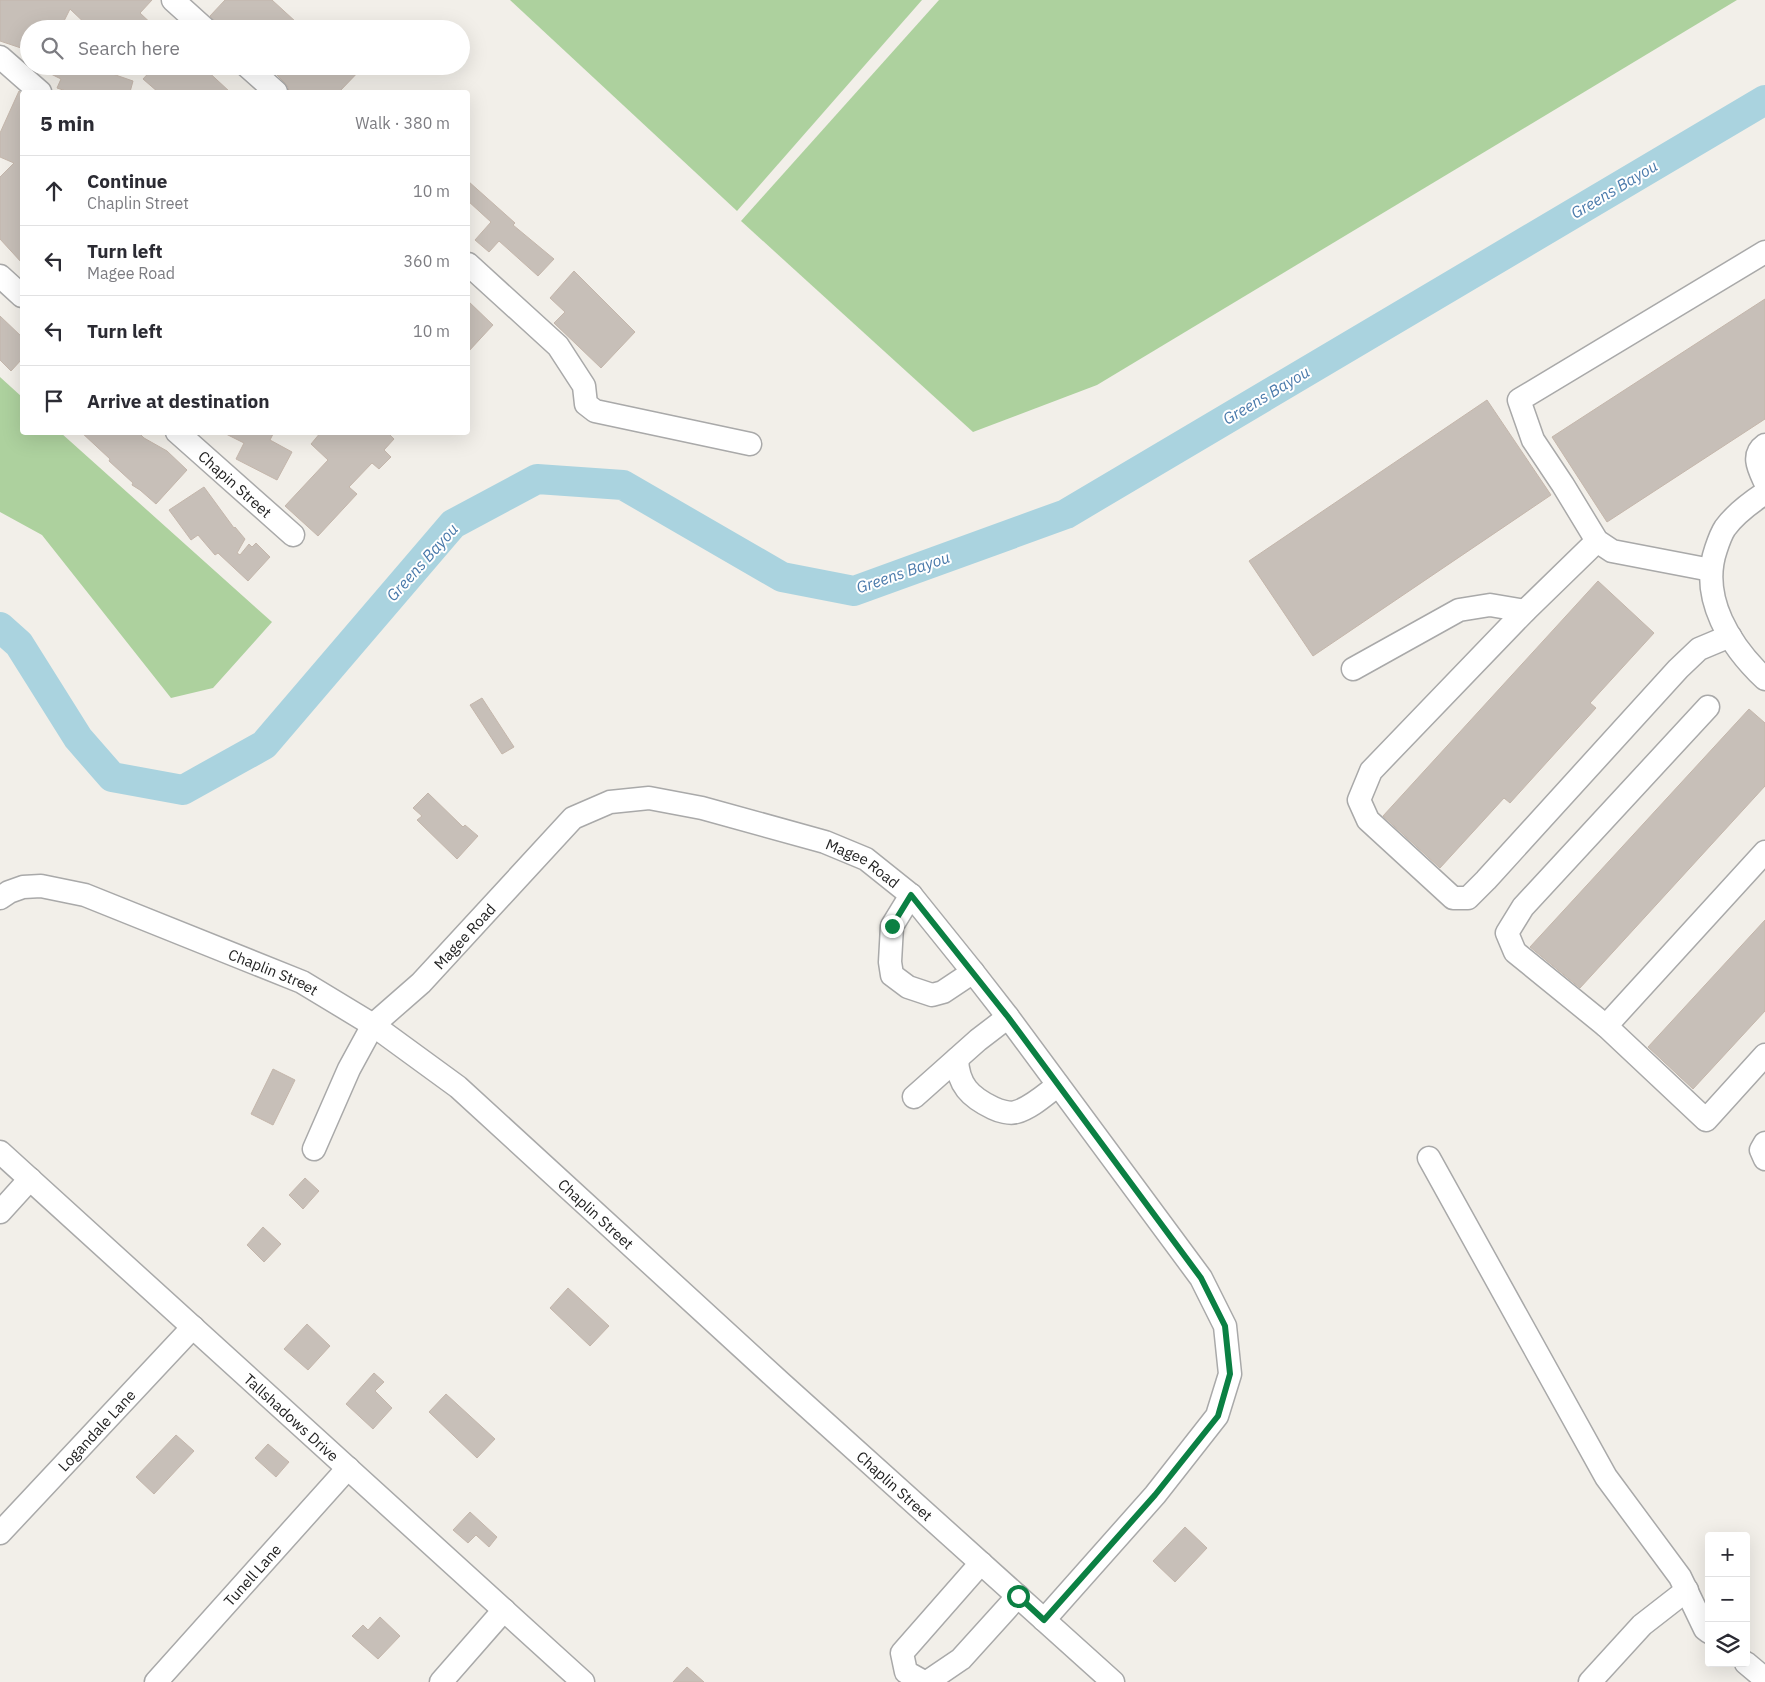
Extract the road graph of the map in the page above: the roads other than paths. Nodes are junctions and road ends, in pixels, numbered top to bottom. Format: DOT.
graph roads {
  1 [pos="174,0"];
  2 [pos="196,20"];
  3 [pos="0,57"];
  4 [pos="20,74"];
  5 [pos="21,75"];
  6 [pos="257,75"];
  7 [pos="38,90"];
  8 [pos="274,90"];
  9 [pos="1765,252"];
  10 [pos="470,266"];
  11 [pos="0,276"];
  12 [pos="20,294"];
  13 [pos="180,435"];
  14 [pos="750,444"];
  15 [pos="1765,445"];
  16 [pos="1765,482"];
  17 [pos="1765,493"];
  18 [pos="293,535"];
  19 [pos="1597,541"];
  20 [pos="1711,570"];
  21 [pos="1525,611"];
  22 [pos="1730,636"];
  23 [pos="1353,669"];
  24 [pos="1762,675"];
  25 [pos="1708,707"];
  26 [pos="1765,852"];
  27 [pos="911,895"];
  28 [pos="0,898"];
  29 [pos="973,972"];
  30 [pos="1008,1017"];
  31 [pos="373,1025"];
  32 [pos="1606,1026"];
  33 [pos="1765,1055"];
  34 [pos="957,1059"];
  35 [pos="1058,1085"];
  36 [pos="914,1097"];
  37 [pos="1765,1143"];
  38 [pos="314,1149"];
  39 [pos="0,1152"];
  40 [pos="1429,1158"];
  41 [pos="1765,1159"];
  42 [pos="30,1179"];
  43 [pos="0,1212"];
  44 [pos="193,1327"];
  45 [pos="348,1468"];
  46 [pos="0,1533"];
  47 [pos="982,1563"];
  48 [pos="1687,1590"];
  49 [pos="1018,1596"];
  50 [pos="504,1610"];
  51 [pos="1044,1620"];
  52 [pos="1705,1629"];
  53 [pos="1750,1666"];
  54 [pos="1765,1679"];
  55 [pos="156,1682"];
  56 [pos="441,1682"];
  57 [pos="583,1682"];
  58 [pos="926,1682"];
  59 [pos="1113,1682"];
  60 [pos="1590,1682"];
  1 -- 2 [label="street"];
  3 -- 4 [label="street"];
  5 -- 7 [label="street"];
  6 -- 8 [label="street"];
  9 -- 19 [label="street"];
  10 -- 14 [label="street"];
  11 -- 12 [label="street"];
  13 -- 18 [label="street, Chapin Street"];
  15 -- 16 [label="street"];
  17 -- 20 [label="street"];
  19 -- 20 [label="street"];
  19 -- 21 [label="street"];
  20 -- 22 [label="street"];
  21 -- 22 [label="street"];
  21 -- 23 [label="street"];
  22 -- 24 [label="street"];
  25 -- 32 [label="street"];
  26 -- 32 [label="street"];
  27 -- 29 [label="street, Magee Road"];
  27 -- 29 [label="street"];
  27 -- 31 [label="street, Magee Road"];
  28 -- 31 [label="street, Chaplin Street"];
  29 -- 30 [label="street, Magee Road"];
  30 -- 34 [label="street"];
  30 -- 35 [label="street, Magee Road"];
  31 -- 38 [label="street"];
  31 -- 47 [label="street, Chaplin Street"];
  32 -- 33 [label="street"];
  34 -- 35 [label="street"];
  34 -- 36 [label="street"];
  35 -- 51 [label="street, Magee Road"];
  37 -- 41 [label="street"];
  39 -- 42 [label="street, Tallshadows Drive"];
  40 -- 48 [label="street"];
  42 -- 43 [label="street"];
  42 -- 44 [label="street, Tallshadows Drive"];
  44 -- 45 [label="street, Tallshadows Drive"];
  44 -- 46 [label="street, Logandale Lane"];
  45 -- 50 [label="street, Tallshadows Drive"];
  45 -- 55 [label="street, Tunell Lane"];
  47 -- 49 [label="street, Chaplin Street"];
  47 -- 58 [label="street"];
  48 -- 52 [label="street"];
  48 -- 60 [label="street"];
  49 -- 51 [label="street, Chaplin Street"];
  49 -- 58 [label="street"];
  50 -- 56 [label="street"];
  50 -- 57 [label="street, Tallshadows Drive"];
  51 -- 59 [label="street, Chaplin Street"];
  53 -- 54 [label="street"];
}
